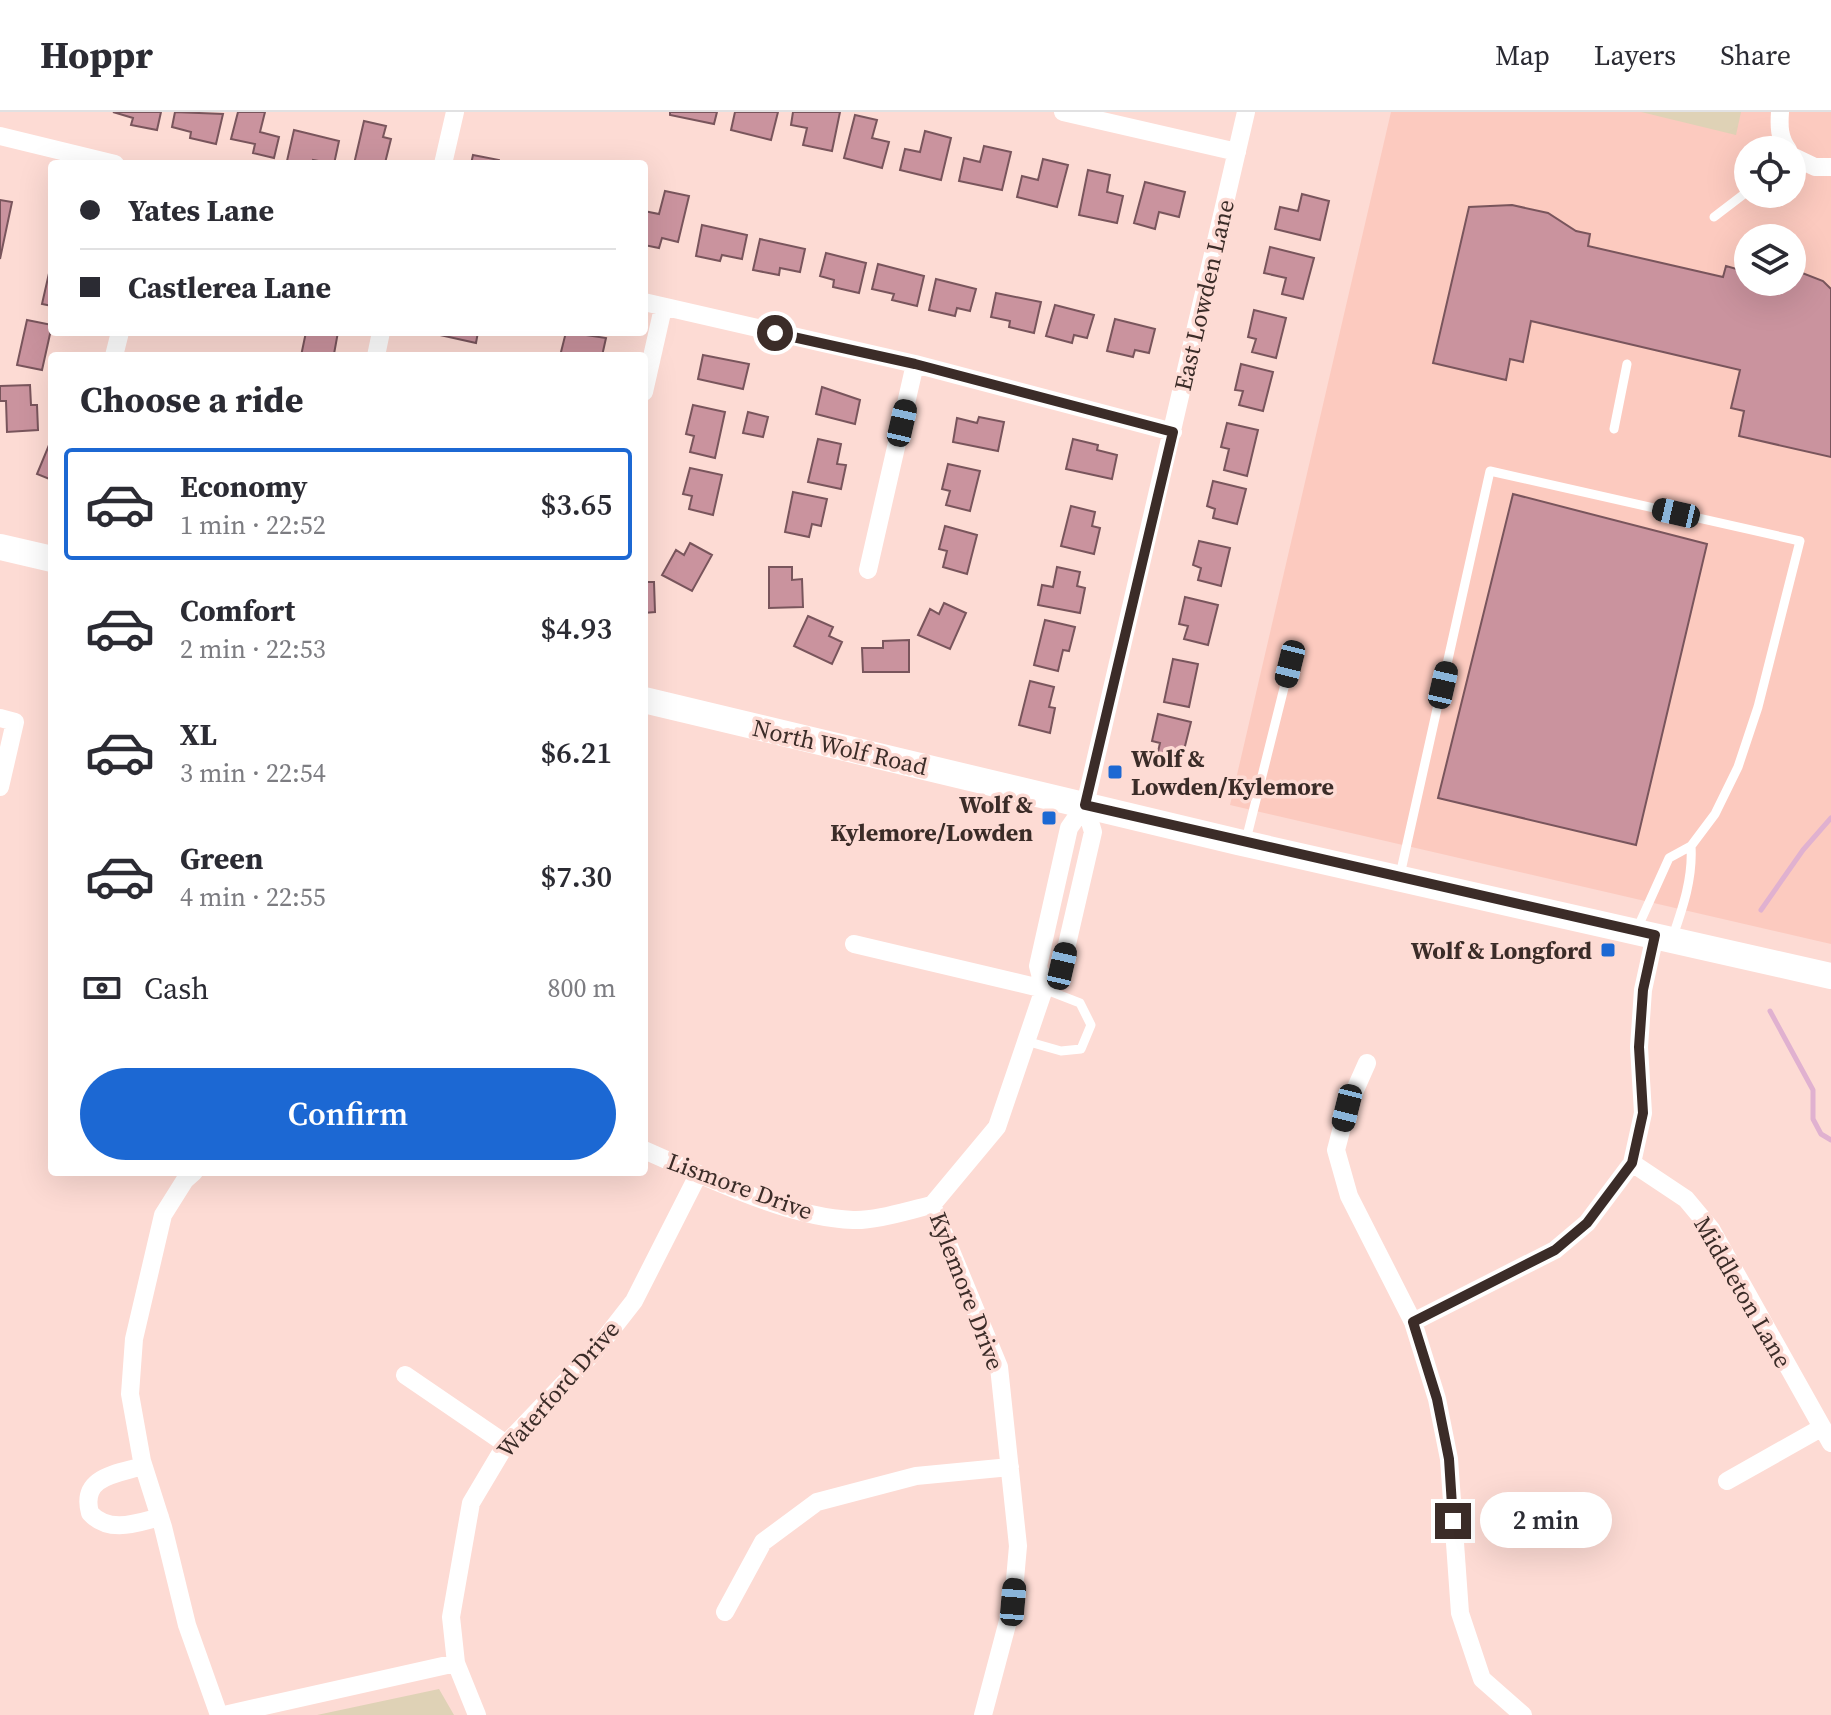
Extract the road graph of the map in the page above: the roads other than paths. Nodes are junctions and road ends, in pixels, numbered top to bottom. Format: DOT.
graph roads {
  1 [pos="455,112"];
  2 [pos="1063,112"];
  3 [pos="1246,112"];
  4 [pos="1780,112"];
  5 [pos="0,136"];
  6 [pos="1781,136"];
  7 [pos="1237,152"];
  8 [pos="99,160"];
  9 [pos="444,160"];
  10 [pos="1806,162"];
  11 [pos="1831,167"];
  12 [pos="1734,202"];
  13 [pos="1714,217"];
  14 [pos="648,303"];
  15 [pos="663,308"];
  16 [pos="915,364"];
  17 [pos="1627,364"];
  18 [pos="648,374"];
  19 [pos="1614,429"];
  20 [pos="1173,432"];
  21 [pos="0,547"];
  22 [pos="48,558"];
  23 [pos="868,570"];
  24 [pos="1290,664"];
  25 [pos="648,701"];
  26 [pos="8,720"];
  27 [pos="0,787"];
  28 [pos="1085,805"];
  29 [pos="1245,843"];
  30 [pos="1691,846"];
  31 [pos="1400,879"];
  32 [pos="1655,935"];
  33 [pos="854,944"];
  34 [pos="1831,976"];
  35 [pos="1044,989"];
  36 [pos="1026,1041"];
  37 [pos="1367,1063"];
  38 [pos="648,1152"];
  39 [pos="1632,1163"];
  40 [pos="698,1175"];
  41 [pos="190,1176"];
  42 [pos="932,1205"];
  43 [pos="1413,1322"];
  44 [pos="405,1375"];
  45 [pos="1826,1436"];
  46 [pos="506,1444"];
  47 [pos="143,1466"];
  48 [pos="1010,1467"];
  49 [pos="1727,1481"];
  50 [pos="160,1517"];
  51 [pos="725,1612"];
  52 [pos="456,1663"];
  53 [pos="221,1715"];
  54 [pos="477,1715"];
  55 [pos="983,1715"];
  56 [pos="1523,1715"];
  1 -- 9 [label="street"];
  2 -- 7 [label="street"];
  3 -- 7 [label="street, East Lowden Lane"];
  4 -- 6 [label="street"];
  5 -- 8 [label="street"];
  7 -- 20 [label="street, East Lowden Lane"];
  10 -- 11 [label="street"];
  12 -- 13 [label="lane"];
  14 -- 15 [label="street"];
  15 -- 16 [label="street"];
  15 -- 18 [label="street"];
  16 -- 20 [label="street"];
  16 -- 23 [label="street"];
  17 -- 19 [label="lane"];
  20 -- 28 [label="street, East Lowden Lane"];
  21 -- 22 [label="main road"];
  24 -- 29 [label="lane"];
  25 -- 28 [label="main road, North Wolf Road"];
  26 -- 27 [label="street"];
  28 -- 29 [label="main road, North Wolf Road"];
  28 -- 35 [label="street, Kylemore Drive"];
  29 -- 31 [label="main road, North Wolf Road"];
  30 -- 31 [label="lane"];
  30 -- 32 [label="lane"];
  30 -- 32 [label="lane"];
  31 -- 32 [label="main road, North Wolf Road"];
  32 -- 34 [label="main road, North Wolf Road"];
  32 -- 39 [label="street"];
  33 -- 35 [label="street"];
  35 -- 36 [label="street, Kylemore Drive"];
  35 -- 36 [label="lane"];
  36 -- 42 [label="street, Kylemore Drive"];
  37 -- 43 [label="street"];
  38 -- 40 [label="street, Lismore Drive"];
  39 -- 43 [label="street"];
  39 -- 45 [label="street, Middleton Lane"];
  40 -- 42 [label="street, Lismore Drive"];
  40 -- 46 [label="street, Waterford Drive"];
  41 -- 47 [label="street"];
  42 -- 48 [label="street, Kylemore Drive"];
  43 -- 56 [label="street"];
  44 -- 46 [label="street"];
  45 -- 49 [label="street"];
  46 -- 52 [label="street, Waterford Drive"];
  47 -- 50 [label="street"];
  47 -- 50 [label="street"];
  48 -- 51 [label="street"];
  48 -- 55 [label="street, Kylemore Drive"];
  50 -- 53 [label="street"];
  52 -- 53 [label="street"];
  52 -- 54 [label="street"];
}
